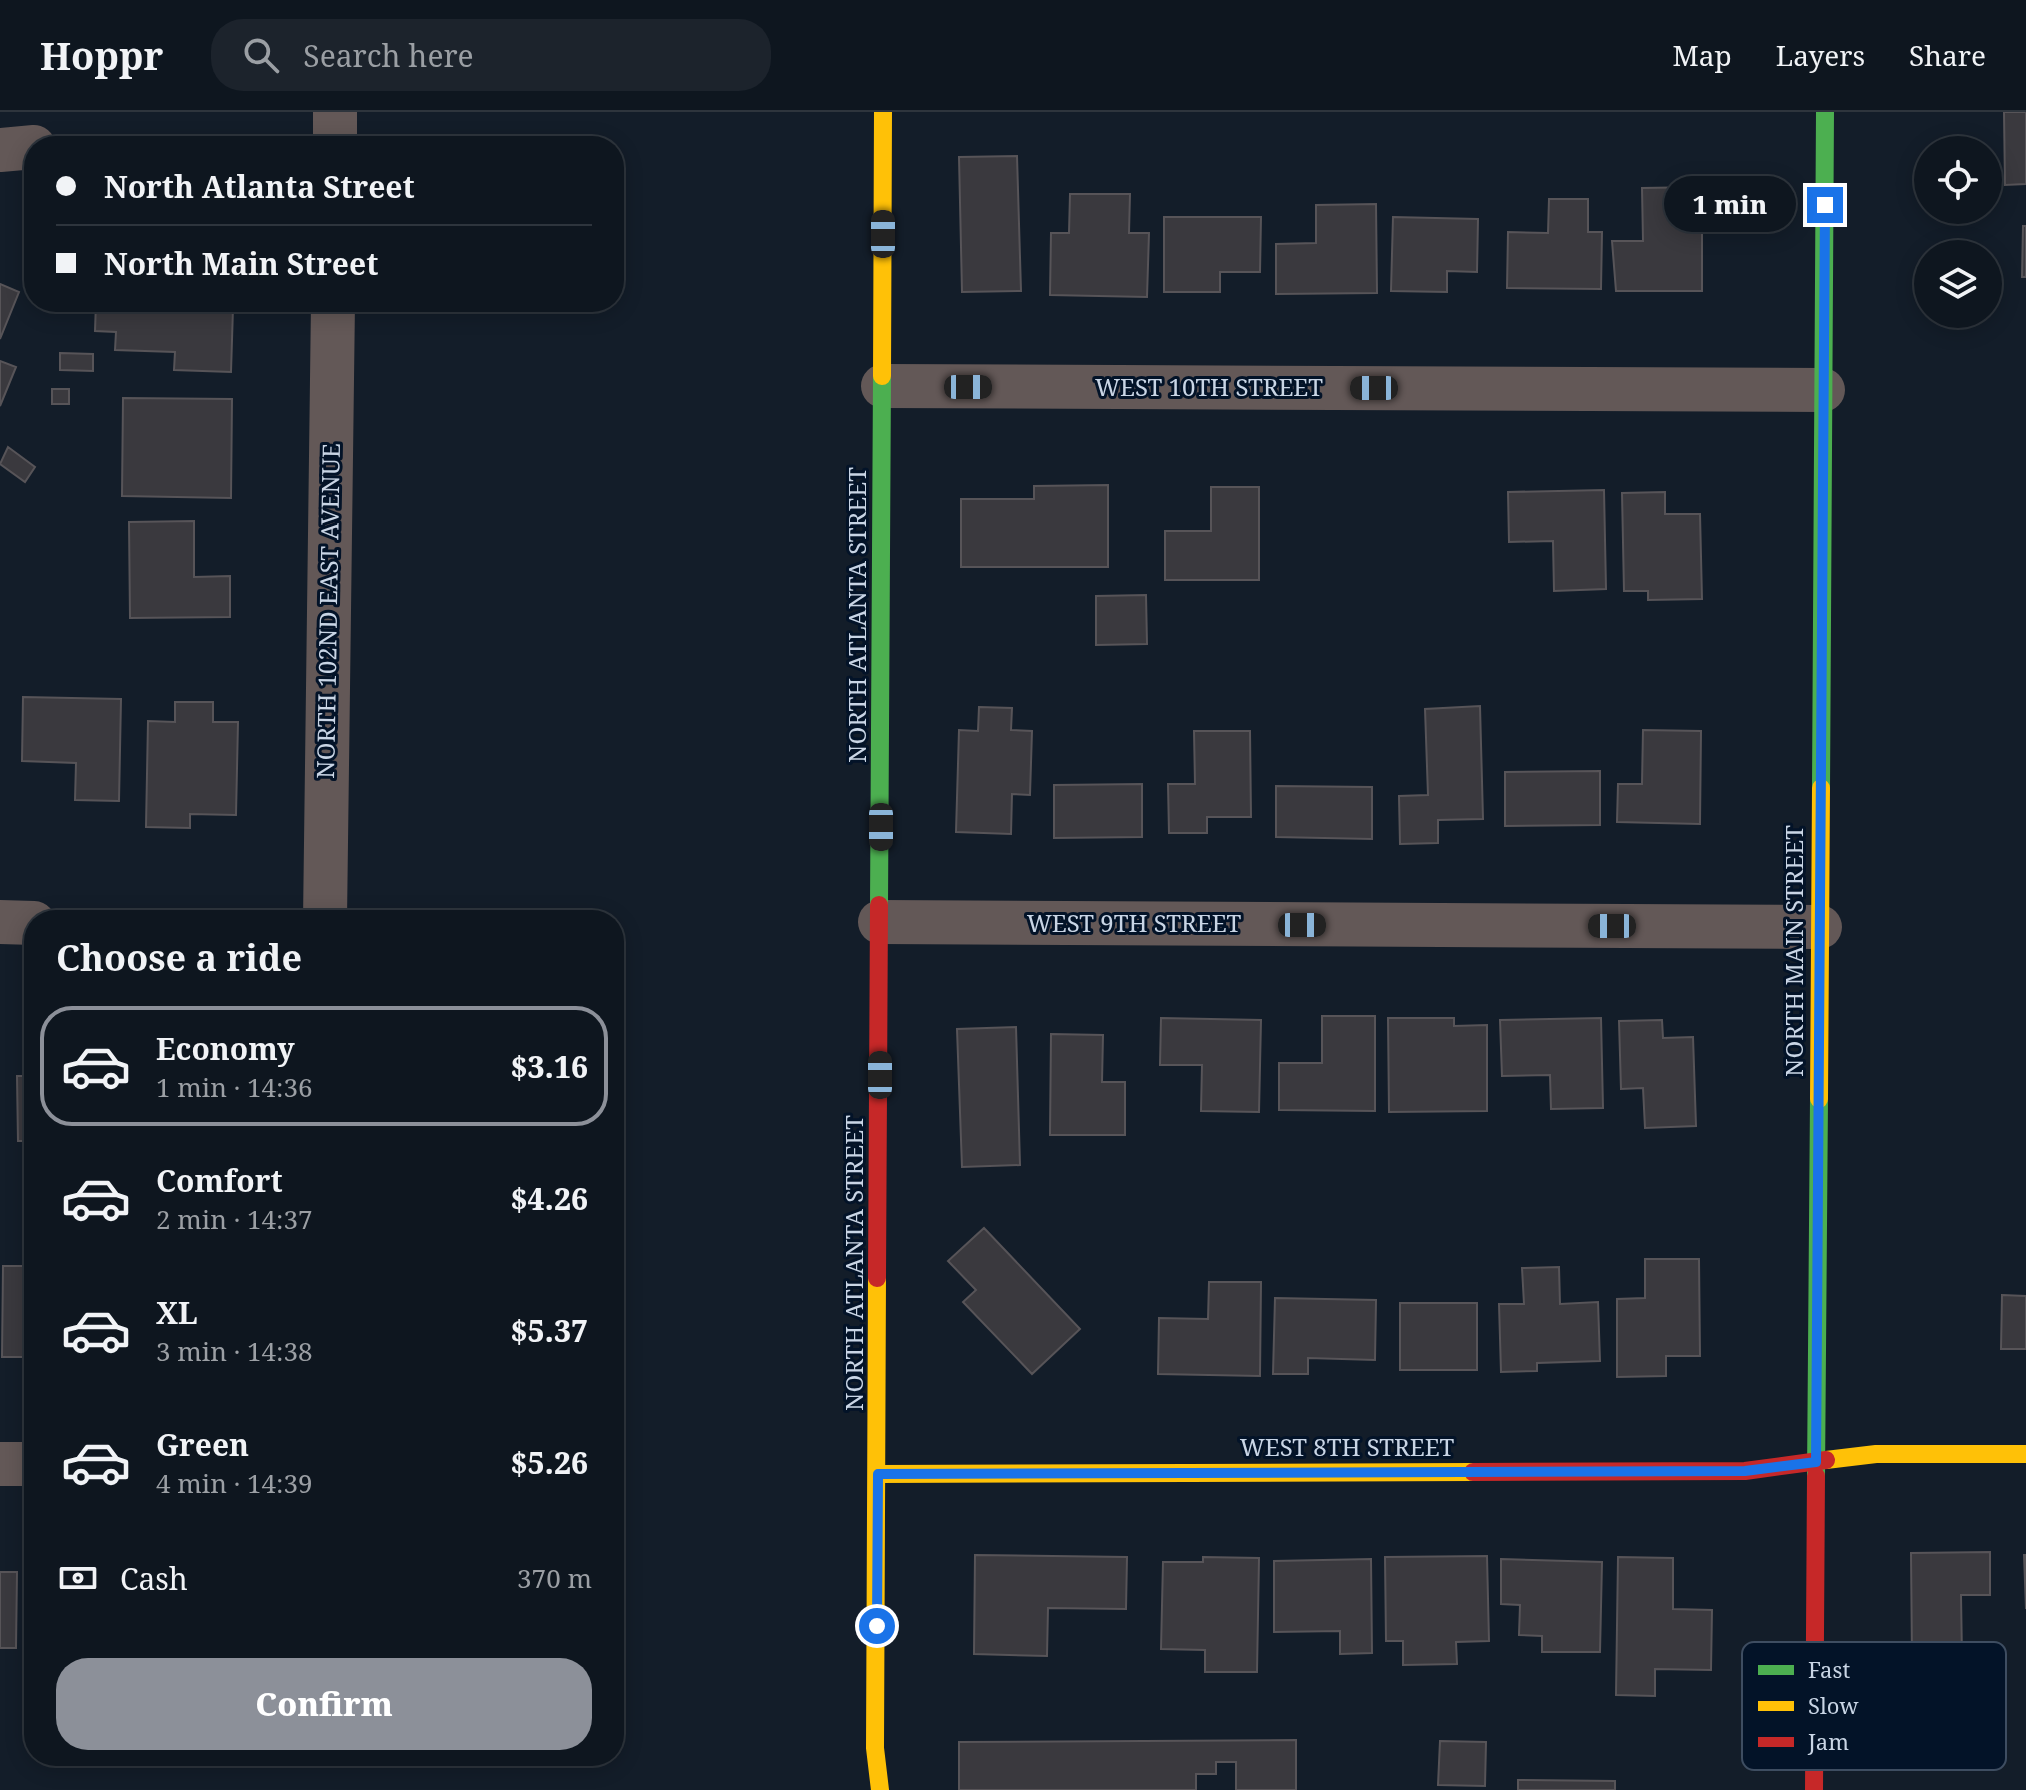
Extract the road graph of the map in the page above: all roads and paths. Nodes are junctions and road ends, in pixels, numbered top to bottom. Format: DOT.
graph roads {
  1 [pos="335,112"];
  2 [pos="883,112"];
  3 [pos="1825,112"];
  4 [pos="335,136"];
  5 [pos="24,148"];
  6 [pos="0,150"];
  7 [pos="333,312"];
  8 [pos="883,386"];
  9 [pos="1823,390"];
  10 [pos="325,910"];
  11 [pos="0,922"];
  12 [pos="880,922"];
  13 [pos="24,923"];
  14 [pos="1820,927"];
  15 [pos="2026,1454"];
  16 [pos="1816,1462"];
  17 [pos="0,1464"];
  18 [pos="24,1464"];
  19 [pos="878,1474"];
  20 [pos="1815,1642"];
  21 [pos="1814,1770"];
  22 [pos="880,1790"];
  23 [pos="1814,1790"];
  1 -- 4 [label="street"];
  2 -- 8 [label="street, NORTH ATLANTA STREET"];
  3 -- 9 [label="street, NORTH MAIN STREET"];
  5 -- 6 [label="street"];
  7 -- 10 [label="street, NORTH 102ND EAST AVENUE"];
  8 -- 9 [label="street, WEST 10TH STREET"];
  8 -- 12 [label="street, NORTH ATLANTA STREET"];
  9 -- 14 [label="street, NORTH MAIN STREET"];
  11 -- 13 [label="street"];
  12 -- 14 [label="street, WEST 9TH STREET"];
  12 -- 19 [label="street, NORTH ATLANTA STREET"];
  14 -- 16 [label="street, NORTH MAIN STREET"];
  15 -- 16 [label="street, WEST 8TH STREET"];
  16 -- 19 [label="street, WEST 8TH STREET"];
  16 -- 20 [label="street, NORTH MAIN STREET"];
  17 -- 18 [label="street"];
  19 -- 22 [label="street, NORTH ATLANTA STREET"];
  21 -- 23 [label="street, NORTH MAIN STREET"];
}
